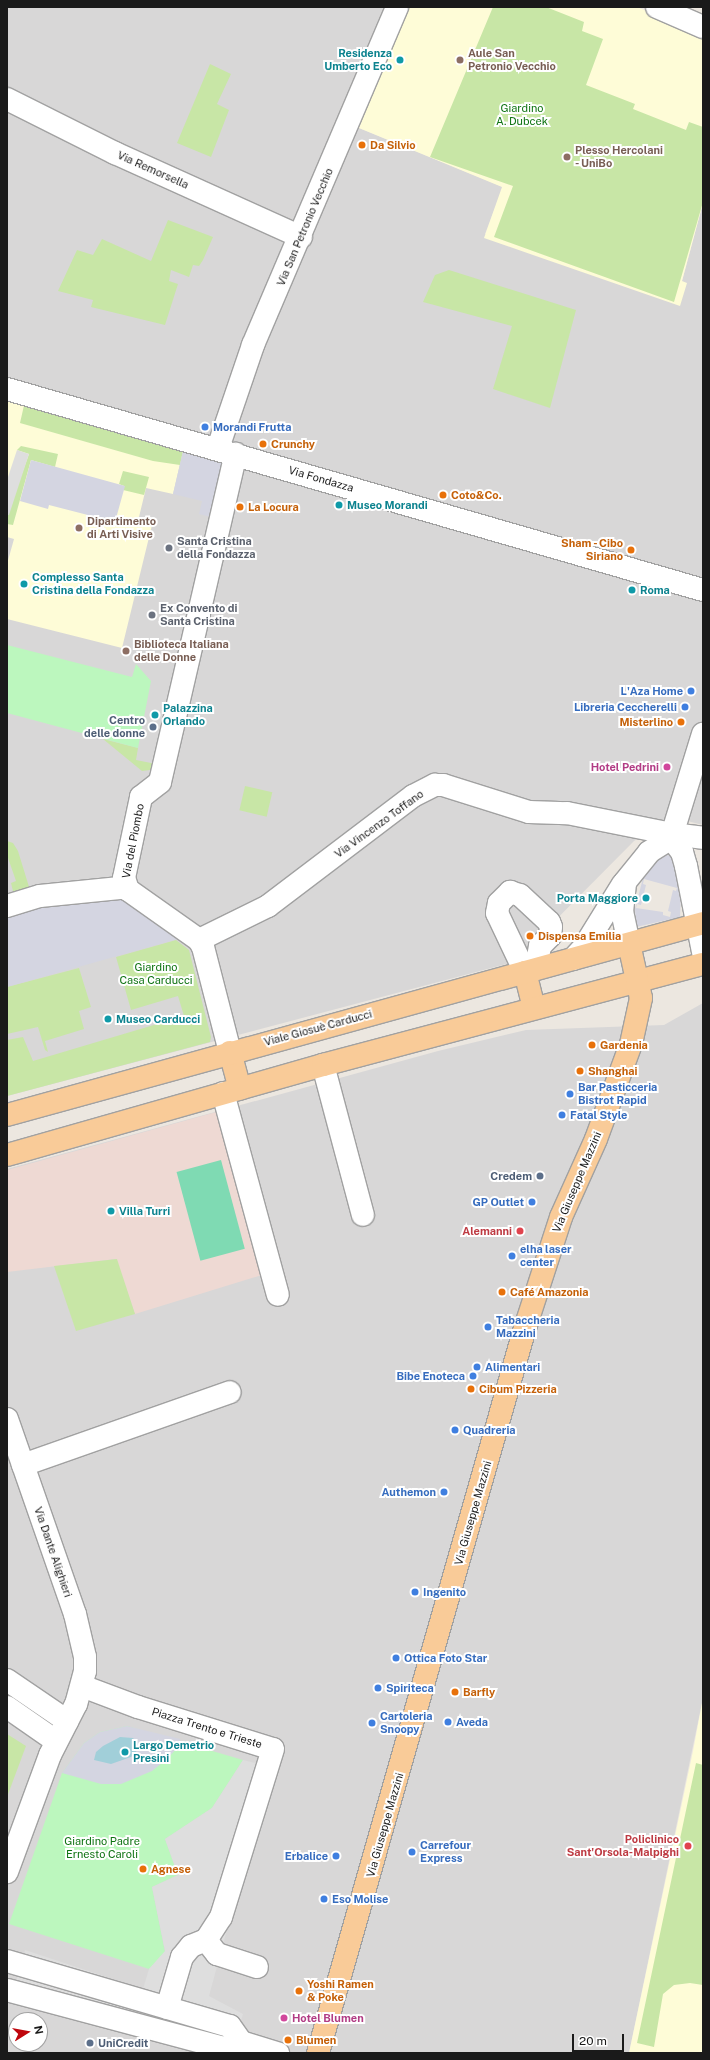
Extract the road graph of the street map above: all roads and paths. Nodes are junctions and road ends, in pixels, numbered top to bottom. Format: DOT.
graph roads {
  1 [pos="397,7"];
  2 [pos="657,7"];
  3 [pos="703,27"];
  4 [pos="7,100"];
  5 [pos="301,237"];
  6 [pos="7,389"];
  7 [pos="227,453"];
  8 [pos="703,590"];
  9 [pos="703,734"];
  10 [pos="671,836"];
  11 [pos="703,838"];
  12 [pos="625,882"];
  13 [pos="125,885"];
  14 [pos="7,906"];
  15 [pos="700,924"];
  16 [pos="199,940"];
  17 [pos="629,944"];
  18 [pos="703,952"];
  19 [pos="573,959"];
  20 [pos="703,964"];
  21 [pos="530,971"];
  22 [pos="638,980"];
  23 [pos="534,1007"];
  24 [pos="230,1052"];
  25 [pos="323,1065"];
  26 [pos="232,1091"];
  27 [pos="7,1115"];
  28 [pos="7,1155"];
  29 [pos="363,1215"];
  30 [pos="278,1295"];
  31 [pos="230,1392"];
  32 [pos="7,1419"];
  33 [pos="23,1465"];
  34 [pos="7,1680"];
  35 [pos="82,1686"];
  36 [pos="7,1707"];
  37 [pos="67,1721"];
  38 [pos="56,1741"];
  39 [pos="7,1872"];
  40 [pos="206,1940"];
  41 [pos="7,1961"];
  42 [pos="257,1967"];
  43 [pos="7,1990"];
  44 [pos="167,2008"];
  45 [pos="241,2042"];
  46 [pos="278,2053"];
  47 [pos="318,2053"];
  1 -- 5 [label="street, Via San Petronio Vecchio"];
  2 -- 3 [label="street"];
  4 -- 5 [label="street, Via Remorsella"];
  5 -- 7 [label="street, Via San Petronio Vecchio"];
  6 -- 7 [label="street, Via Fondazza"];
  7 -- 8 [label="street, Via Fondazza"];
  7 -- 13 [label="street, Via del Piombo"];
  9 -- 10 [label="street"];
  10 -- 11 [label="street, Via Vincenzo Toffano"];
  10 -- 12 [label="street"];
  10 -- 15 [label="street"];
  10 -- 16 [label="street, Via Vincenzo Toffano"];
  12 -- 17 [label="street"];
  12 -- 19 [label="street"];
  13 -- 14 [label="street"];
  13 -- 16 [label="street"];
  15 -- 17 [label="main road, Viale Giosuè Carducci"];
  15 -- 18 [label="street"];
  16 -- 24 [label="street"];
  17 -- 19 [label="main road, Viale Giosuè Carducci"];
  17 -- 22 [label="main road, Via Giuseppe Mazzini"];
  19 -- 21 [label="main road, Viale Giosuè Carducci"];
  20 -- 22 [label="main road"];
  21 -- 23 [label="main road"];
  21 -- 24 [label="main road, Viale Giosuè Carducci"];
  22 -- 23 [label="main road"];
  22 -- 47 [label="main road, Via Giuseppe Mazzini"];
  23 -- 25 [label="main road"];
  24 -- 26 [label="main road"];
  24 -- 27 [label="main road, Viale Giosuè Carducci"];
  25 -- 26 [label="main road"];
  25 -- 29 [label="street"];
  26 -- 28 [label="main road"];
  26 -- 30 [label="street"];
  31 -- 33 [label="street"];
  32 -- 33 [label="street, Via Dante Alighieri"];
  33 -- 35 [label="street, Via Dante Alighieri"];
  34 -- 37 [label="street"];
  35 -- 37 [label="street"];
  35 -- 40 [label="street, Piazza Trento e Trieste"];
  36 -- 38 [label="street"];
  37 -- 38 [label="street"];
  38 -- 39 [label="street"];
  40 -- 42 [label="street"];
  40 -- 44 [label="street, Piazza Trento e Trieste"];
  41 -- 44 [label="street"];
  43 -- 45 [label="street"];
  44 -- 45 [label="street"];
  45 -- 46 [label="street"];
}
